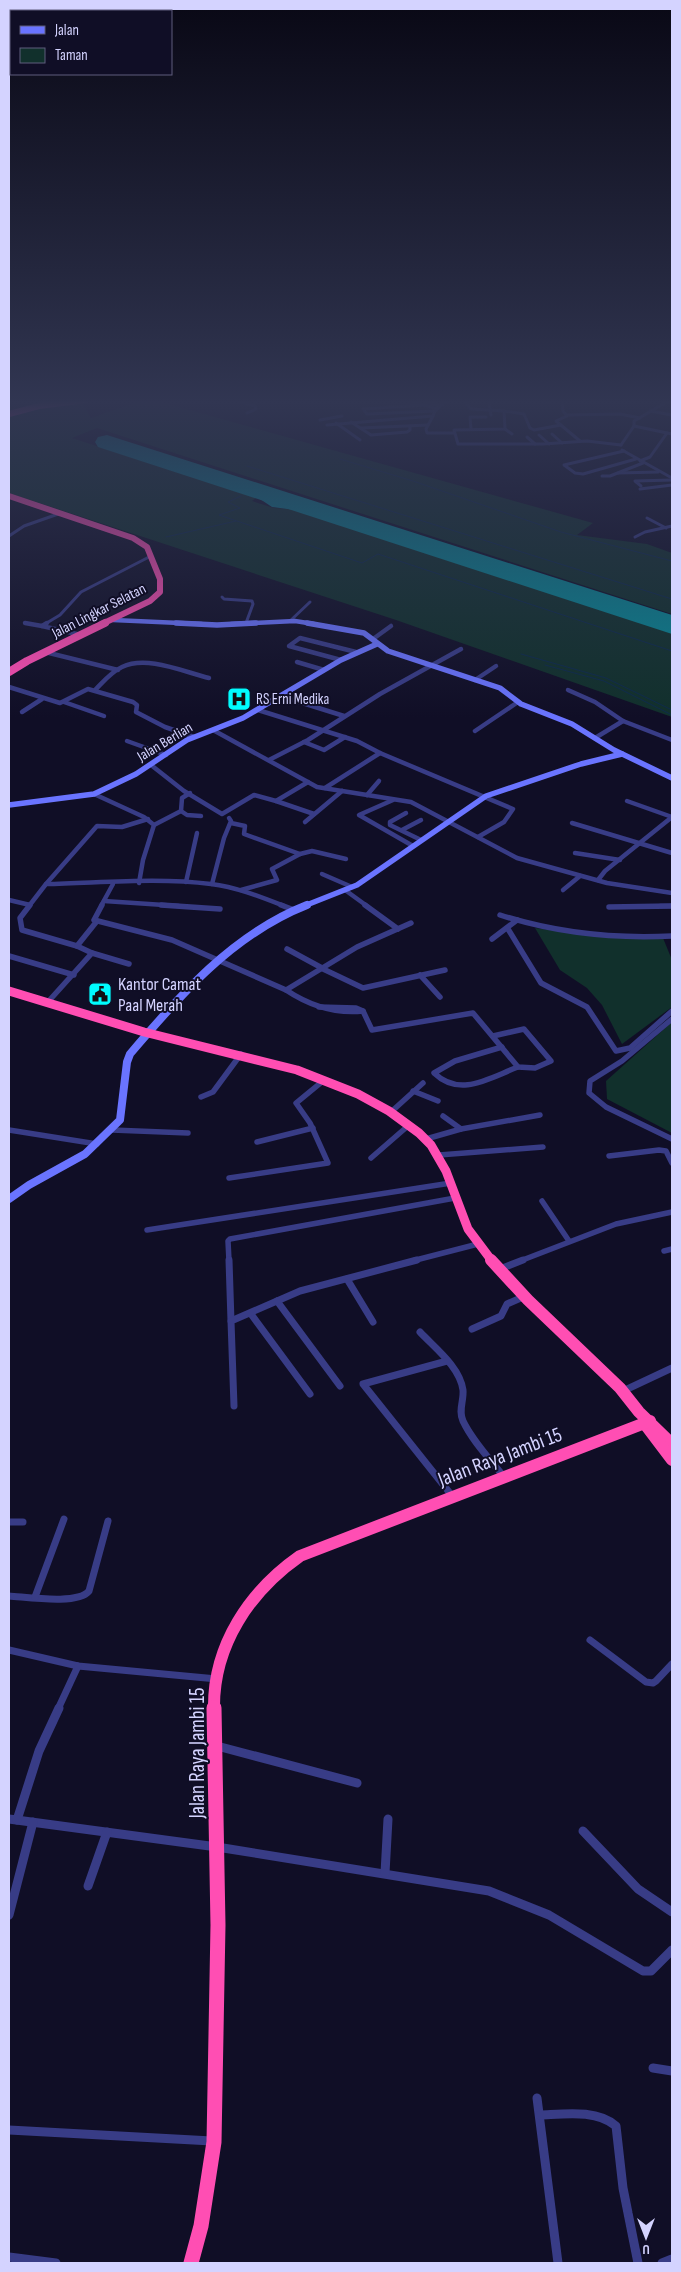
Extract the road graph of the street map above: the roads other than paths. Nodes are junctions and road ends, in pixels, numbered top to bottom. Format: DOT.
graph roads {
  1 [pos="40,506"];
  2 [pos="61,513"];
  3 [pos="647,518"];
  4 [pos="672,526"];
  5 [pos="666,528"];
  6 [pos="9,536"];
  7 [pos="635,537"];
  8 [pos="152,556"];
  9 [pos="222,597"];
  10 [pos="310,602"];
  11 [pos="126,613"];
  12 [pos="113,620"];
  13 [pos="290,621"];
  14 [pos="151,622"];
  15 [pos="25,623"];
  16 [pos="246,623"];
  17 [pos="42,626"];
  18 [pos="391,626"];
  19 [pos="81,635"];
  20 [pos="375,642"];
  21 [pos="460,649"];
  22 [pos="45,652"];
  23 [pos="356,652"];
  24 [pos="341,660"];
  25 [pos="297,662"];
  26 [pos="431,665"];
  27 [pos="496,666"];
  28 [pos="118,670"];
  29 [pos="324,670"];
  30 [pos="9,672"];
  31 [pos="209,678"];
  32 [pos="475,680"];
  33 [pos="9,687"];
  34 [pos="95,690"];
  35 [pos="568,690"];
  36 [pos="280,696"];
  37 [pos="42,699"];
  38 [pos="64,702"];
  39 [pos="518,702"];
  40 [pos="258,710"];
  41 [pos="22,712"];
  42 [pos="104,716"];
  43 [pos="344,716"];
  44 [pos="623,721"];
  45 [pos="323,729"];
  46 [pos="213,730"];
  47 [pos="476,731"];
  48 [pos="194,737"];
  49 [pos="345,737"];
  50 [pos="595,738"];
  51 [pos="672,740"];
  52 [pos="127,741"];
  53 [pos="304,742"];
  54 [pos="380,753"];
  55 [pos="166,754"];
  56 [pos="622,754"];
  57 [pos="269,760"];
  58 [pos="151,765"];
  59 [pos="672,778"];
  60 [pos="379,781"];
  61 [pos="308,782"];
  62 [pos="324,788"];
  63 [pos="342,791"];
  64 [pos="190,793"];
  65 [pos="94,794"];
  66 [pos="367,795"];
  67 [pos="486,796"];
  68 [pos="394,799"];
  69 [pos="276,800"];
  70 [pos="627,801"];
  71 [pos="9,805"];
  72 [pos="181,812"];
  73 [pos="406,813"];
  74 [pos="314,814"];
  75 [pos="201,816"];
  76 [pos="672,817"];
  77 [pos="148,819"];
  78 [pos="421,820"];
  79 [pos="449,821"];
  80 [pos="306,822"];
  81 [pos="572,823"];
  82 [pos="154,825"];
  83 [pos="402,830"];
  84 [pos="197,833"];
  85 [pos="478,837"];
  86 [pos="422,840"];
  87 [pos="640,844"];
  88 [pos="413,846"];
  89 [pos="575,853"];
  90 [pos="672,853"];
  91 [pos="300,854"];
  92 [pos="346,859"];
  93 [pos="620,860"];
  94 [pos="322,874"];
  95 [pos="580,876"];
  96 [pos="598,880"];
  97 [pos="186,882"];
  98 [pos="139,883"];
  99 [pos="46,884"];
  100 [pos="113,884"];
  101 [pos="212,884"];
  102 [pos="349,889"];
  103 [pos="241,890"];
  104 [pos="563,890"];
  105 [pos="672,893"];
  106 [pos="9,900"];
  107 [pos="104,902"];
  108 [pos="30,906"];
  109 [pos="672,906"];
  110 [pos="609,907"];
  111 [pos="220,909"];
  112 [pos="294,910"];
  113 [pos="500,915"];
  114 [pos="517,920"];
  115 [pos="97,921"];
  116 [pos="411,923"];
  117 [pos="398,929"];
  118 [pos="508,929"];
  119 [pos="672,936"];
  120 [pos="492,939"];
  121 [pos="77,946"];
  122 [pos="287,949"];
  123 [pos="92,953"];
  124 [pos="9,956"];
  125 [pos="217,960"];
  126 [pos="129,964"];
  127 [pos="321,968"];
  128 [pos="445,970"];
  129 [pos="74,975"];
  130 [pos="420,975"];
  131 [pos="286,990"];
  132 [pos="9,991"];
  133 [pos="440,997"];
  134 [pos="47,1003"];
  135 [pos="672,1011"];
  136 [pos="672,1019"];
  137 [pos="147,1032"];
  138 [pos="494,1036"];
  139 [pos="502,1047"];
  140 [pos="241,1054"];
  141 [pos="518,1067"];
  142 [pos="326,1078"];
  143 [pos="423,1083"];
  144 [pos="413,1091"];
  145 [pos="201,1097"];
  146 [pos="438,1101"];
  147 [pos="391,1112"];
  148 [pos="540,1115"];
  149 [pos="443,1116"];
  150 [pos="409,1125"];
  151 [pos="313,1128"];
  152 [pos="461,1129"];
  153 [pos="9,1130"];
  154 [pos="112,1130"];
  155 [pos="188,1132"];
  156 [pos="426,1139"];
  157 [pos="672,1139"];
  158 [pos="257,1142"];
  159 [pos="97,1144"];
  160 [pos="543,1147"];
  161 [pos="439,1155"];
  162 [pos="609,1156"];
  163 [pos="371,1158"];
  164 [pos="672,1163"];
  165 [pos="229,1178"];
  166 [pos="451,1183"];
  167 [pos="455,1198"];
  168 [pos="9,1199"];
  169 [pos="542,1201"];
  170 [pos="672,1212"];
  171 [pos="147,1230"];
  172 [pos="569,1241"];
  173 [pos="478,1244"];
  174 [pos="672,1249"];
  175 [pos="664,1251"];
  176 [pos="500,1269"];
  177 [pos="347,1279"];
  178 [pos="523,1297"];
  179 [pos="277,1301"];
  180 [pos="251,1314"];
  181 [pos="232,1320"];
  182 [pos="373,1322"];
  183 [pos="472,1329"];
  184 [pos="420,1332"];
  185 [pos="447,1361"];
  186 [pos="672,1368"];
  187 [pos="340,1386"];
  188 [pos="623,1391"];
  189 [pos="310,1394"];
  190 [pos="234,1406"];
  191 [pos="645,1420"];
  192 [pos="672,1444"];
  193 [pos="672,1460"];
  194 [pos="504,1477"];
  195 [pos="452,1497"];
  196 [pos="64,1519"];
  197 [pos="108,1521"];
  198 [pos="9,1522"];
  199 [pos="23,1522"];
  200 [pos="9,1596"];
  201 [pos="35,1597"];
  202 [pos="590,1640"];
  203 [pos="10,1652"];
  204 [pos="672,1664"];
  205 [pos="78,1666"];
  206 [pos="217,1679"];
  207 [pos="215,1745"];
  208 [pos="356,1783"];
  209 [pos="13,1819"];
  210 [pos="388,1819"];
  211 [pos="33,1822"];
  212 [pos="582,1831"];
  213 [pos="107,1832"];
  214 [pos="217,1847"];
  215 [pos="385,1874"];
  216 [pos="88,1886"];
  217 [pos="672,1912"];
  218 [pos="9,1914"];
  219 [pos="672,1950"];
  220 [pos="653,2068"];
  221 [pos="672,2071"];
  222 [pos="538,2098"];
  223 [pos="540,2115"];
  224 [pos="9,2130"];
  225 [pos="214,2142"];
  226 [pos="9,2256"];
  227 [pos="672,2259"];
  228 [pos="56,2263"];
  229 [pos="191,2263"];
  230 [pos="558,2263"];
  231 [pos="638,2263"];
  232 [pos="662,2263"];
  1 -- 2 [label="highway, Jalan Lingkar Selatan"];
  2 -- 6 [label="street"];
  2 -- 8 [label="highway, Jalan Lingkar Selatan"];
  3 -- 5 [label="street"];
  4 -- 5 [label="street"];
  5 -- 7 [label="street"];
  8 -- 11 [label="highway, Jalan Lingkar Selatan"];
  8 -- 17 [label="street"];
  9 -- 16 [label="street"];
  10 -- 13 [label="street"];
  11 -- 12 [label="highway, Jalan Lingkar Selatan"];
  11 -- 14 [label="street"];
  12 -- 14 [label="street"];
  12 -- 19 [label="highway, Jalan Lingkar Selatan"];
  13 -- 16 [label="street"];
  13 -- 20 [label="street"];
  14 -- 16 [label="street"];
  15 -- 17 [label="street"];
  17 -- 19 [label="street"];
  18 -- 20 [label="street"];
  19 -- 22 [label="highway, Jalan Lingkar Selatan"];
  20 -- 23 [label="street, Jalan Berlian"];
  20 -- 26 [label="street"];
  21 -- 26 [label="street"];
  22 -- 28 [label="street"];
  22 -- 30 [label="highway, Jalan Lingkar Selatan"];
  23 -- 24 [label="street, Jalan Berlian"];
  23 -- 24 [label="street"];
  24 -- 29 [label="street, Jalan Berlian"];
  25 -- 29 [label="street"];
  26 -- 32 [label="street"];
  26 -- 43 [label="street"];
  27 -- 32 [label="street"];
  28 -- 31 [label="street"];
  28 -- 34 [label="street"];
  29 -- 36 [label="street, Jalan Berlian"];
  32 -- 39 [label="street"];
  33 -- 37 [label="street"];
  34 -- 38 [label="street"];
  34 -- 48 [label="street"];
  35 -- 44 [label="street"];
  36 -- 40 [label="street, Jalan Berlian"];
  36 -- 43 [label="street"];
  37 -- 38 [label="street"];
  37 -- 41 [label="street"];
  38 -- 42 [label="street"];
  39 -- 47 [label="street"];
  39 -- 50 [label="street"];
  40 -- 45 [label="street"];
  40 -- 46 [label="street, Jalan Berlian"];
  43 -- 45 [label="street"];
  44 -- 50 [label="street"];
  44 -- 51 [label="street"];
  45 -- 49 [label="street"];
  45 -- 53 [label="street"];
  46 -- 48 [label="street, Jalan Berlian"];
  46 -- 57 [label="street"];
  48 -- 55 [label="street, Jalan Berlian"];
  49 -- 53 [label="street"];
  49 -- 54 [label="street"];
  50 -- 56 [label="street"];
  52 -- 55 [label="street"];
  53 -- 57 [label="street"];
  54 -- 62 [label="street"];
  54 -- 67 [label="street"];
  55 -- 58 [label="street, Jalan Berlian"];
  56 -- 59 [label="street"];
  56 -- 67 [label="street"];
  57 -- 61 [label="street"];
  58 -- 64 [label="street"];
  58 -- 65 [label="street, Jalan Berlian"];
  60 -- 66 [label="street"];
  61 -- 62 [label="street"];
  61 -- 69 [label="street"];
  62 -- 63 [label="street"];
  63 -- 66 [label="street"];
  63 -- 74 [label="street"];
  64 -- 69 [label="street"];
  64 -- 72 [label="street"];
  65 -- 71 [label="street, Jalan Berlian"];
  65 -- 77 [label="street"];
  66 -- 68 [label="street"];
  67 -- 79 [label="street"];
  67 -- 85 [label="street"];
  68 -- 79 [label="street"];
  68 -- 88 [label="street"];
  69 -- 74 [label="street"];
  70 -- 76 [label="street"];
  72 -- 75 [label="street"];
  72 -- 82 [label="street"];
  73 -- 83 [label="street"];
  74 -- 80 [label="street"];
  76 -- 87 [label="street"];
  77 -- 82 [label="street"];
  77 -- 99 [label="street"];
  78 -- 83 [label="street"];
  79 -- 85 [label="street"];
  79 -- 86 [label="street"];
  81 -- 87 [label="street"];
  82 -- 98 [label="street"];
  83 -- 86 [label="street"];
  84 -- 97 [label="street"];
  85 -- 95 [label="street"];
  86 -- 88 [label="street"];
  87 -- 90 [label="street"];
  87 -- 93 [label="street"];
  88 -- 102 [label="street"];
  89 -- 93 [label="street"];
  91 -- 92 [label="street"];
  91 -- 101 [label="street"];
  91 -- 103 [label="street"];
  93 -- 96 [label="street"];
  94 -- 102 [label="street"];
  95 -- 96 [label="street"];
  95 -- 104 [label="street"];
  96 -- 105 [label="street"];
  97 -- 98 [label="street"];
  97 -- 101 [label="street"];
  98 -- 100 [label="street"];
  99 -- 100 [label="street"];
  99 -- 108 [label="street"];
  100 -- 107 [label="street"];
  101 -- 103 [label="street"];
  102 -- 112 [label="street"];
  102 -- 117 [label="street"];
  103 -- 112 [label="street"];
  106 -- 108 [label="street"];
  107 -- 111 [label="street"];
  107 -- 115 [label="street"];
  108 -- 121 [label="street"];
  109 -- 110 [label="street"];
  112 -- 125 [label="street"];
  113 -- 114 [label="street"];
  114 -- 118 [label="street"];
  114 -- 119 [label="street"];
  115 -- 121 [label="street"];
  115 -- 125 [label="street"];
  116 -- 117 [label="street"];
  117 -- 127 [label="street"];
  118 -- 120 [label="street"];
  118 -- 135 [label="street"];
  121 -- 123 [label="street"];
  122 -- 127 [label="street"];
  123 -- 126 [label="street"];
  123 -- 129 [label="street"];
  124 -- 129 [label="street"];
  125 -- 131 [label="street"];
  125 -- 137 [label="street"];
  127 -- 130 [label="street"];
  127 -- 131 [label="street"];
  128 -- 130 [label="street"];
  129 -- 134 [label="street"];
  130 -- 133 [label="street"];
  131 -- 138 [label="street"];
  132 -- 134 [label="highway"];
  134 -- 137 [label="highway"];
  136 -- 157 [label="street"];
  137 -- 140 [label="highway"];
  137 -- 154 [label="street"];
  138 -- 139 [label="street"];
  138 -- 141 [label="street"];
  139 -- 141 [label="street"];
  139 -- 141 [label="street"];
  140 -- 142 [label="highway"];
  140 -- 145 [label="street"];
  142 -- 147 [label="highway"];
  142 -- 151 [label="street"];
  143 -- 144 [label="street"];
  144 -- 146 [label="street"];
  144 -- 147 [label="street"];
  147 -- 150 [label="highway"];
  148 -- 152 [label="street"];
  149 -- 152 [label="street"];
  150 -- 156 [label="highway"];
  150 -- 163 [label="street"];
  151 -- 158 [label="street"];
  151 -- 165 [label="street"];
  152 -- 156 [label="street"];
  153 -- 159 [label="street"];
  154 -- 155 [label="street"];
  154 -- 159 [label="street"];
  156 -- 161 [label="highway"];
  159 -- 168 [label="street"];
  160 -- 161 [label="street"];
  161 -- 166 [label="highway"];
  162 -- 164 [label="street"];
  166 -- 167 [label="highway"];
  166 -- 171 [label="street"];
  167 -- 173 [label="highway"];
  167 -- 181 [label="street"];
  169 -- 172 [label="street"];
  170 -- 172 [label="street"];
  172 -- 176 [label="street"];
  173 -- 176 [label="highway"];
  173 -- 177 [label="street"];
  174 -- 175 [label="street"];
  176 -- 178 [label="highway"];
  177 -- 179 [label="street"];
  177 -- 182 [label="street"];
  178 -- 183 [label="street"];
  178 -- 188 [label="highway"];
  179 -- 180 [label="street"];
  179 -- 187 [label="street"];
  180 -- 181 [label="street"];
  180 -- 189 [label="street"];
  181 -- 190 [label="street"];
  184 -- 185 [label="street"];
  185 -- 194 [label="street"];
  185 -- 195 [label="street"];
  186 -- 188 [label="street"];
  188 -- 191 [label="highway"];
  191 -- 192 [label="highway"];
  191 -- 193 [label="highway"];
  191 -- 194 [label="highway, Jalan Raya Jambi 15"];
  194 -- 195 [label="highway, Jalan Raya Jambi 15"];
  195 -- 206 [label="highway, Jalan Raya Jambi 15"];
  196 -- 201 [label="street"];
  197 -- 201 [label="street"];
  198 -- 199 [label="street"];
  200 -- 201 [label="street"];
  202 -- 204 [label="street"];
  203 -- 205 [label="street"];
  205 -- 206 [label="street"];
  205 -- 209 [label="street"];
  206 -- 207 [label="highway, Jalan Raya Jambi 15"];
  207 -- 208 [label="street"];
  207 -- 214 [label="highway, Jalan Raya Jambi 15"];
  209 -- 211 [label="street"];
  210 -- 215 [label="street"];
  211 -- 213 [label="street"];
  211 -- 218 [label="street"];
  212 -- 217 [label="street"];
  213 -- 214 [label="street"];
  213 -- 216 [label="street"];
  214 -- 215 [label="street"];
  214 -- 225 [label="highway, Jalan Raya Jambi 15"];
  215 -- 219 [label="street"];
  220 -- 221 [label="street"];
  222 -- 223 [label="street"];
  223 -- 230 [label="street"];
  223 -- 231 [label="street"];
  224 -- 225 [label="street"];
  225 -- 229 [label="highway, Jalan Raya Jambi 15"];
  226 -- 228 [label="street"];
  227 -- 232 [label="street"];
}
